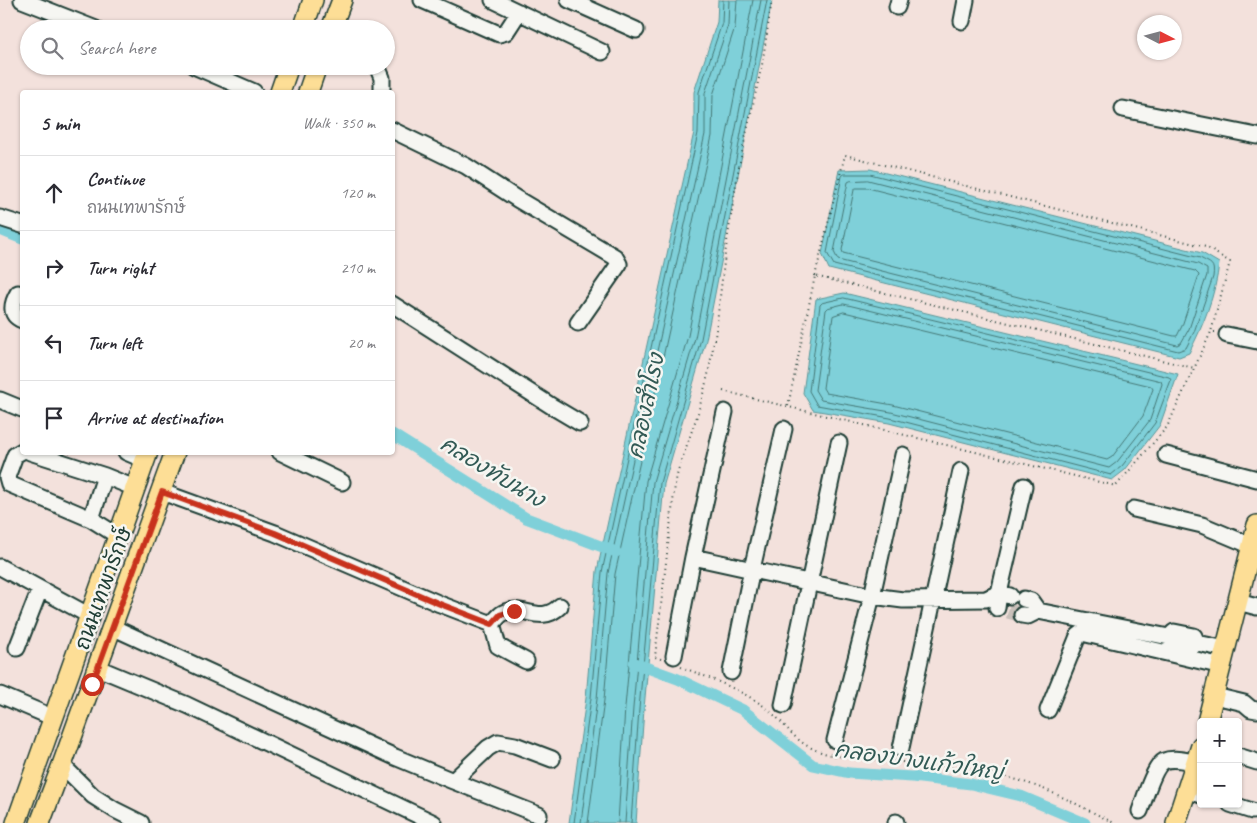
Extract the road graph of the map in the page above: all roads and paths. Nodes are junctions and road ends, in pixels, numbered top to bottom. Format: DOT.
graph roads {
  1 [pos="22,0"];
  2 [pos="313,0"];
  3 [pos="342,0"];
  4 [pos="422,0"];
  5 [pos="494,0"];
  6 [pos="569,0"];
  7 [pos="772,0"];
  8 [pos="966,0"];
  9 [pos="519,12"];
  10 [pos="73,20"];
  11 [pos="306,20"];
  12 [pos="334,20"];
  13 [pos="962,21"];
  14 [pos="636,30"];
  15 [pos="602,52"];
  16 [pos="215,75"];
  17 [pos="286,75"];
  18 [pos="314,75"];
  19 [pos="381,75"];
  20 [pos="249,90"];
  21 [pos="281,90"];
  22 [pos="309,90"];
  23 [pos="382,90"];
  24 [pos="1123,109"];
  25 [pos="395,131"];
  26 [pos="1257,136"];
  27 [pos="0,218"];
  28 [pos="20,225"];
  29 [pos="815,276"];
  30 [pos="18,293"];
  31 [pos="395,306"];
  32 [pos="20,320"];
  33 [pos="578,323"];
  34 [pos="1211,332"];
  35 [pos="1227,335"];
  36 [pos="1257,341"];
  37 [pos="1194,368"];
  38 [pos="723,391"];
  39 [pos="0,400"];
  40 [pos="788,406"];
  41 [pos="20,408"];
  42 [pos="725,412"];
  43 [pos="580,423"];
  44 [pos="784,429"];
  45 [pos="839,443"];
  46 [pos="20,452"];
  47 [pos="39,455"];
  48 [pos="174,455"];
  49 [pos="286,455"];
  50 [pos="903,455"];
  51 [pos="1166,455"];
  52 [pos="147,456"];
  53 [pos="961,471"];
  54 [pos="105,476"];
  55 [pos="1257,479"];
  56 [pos="342,482"];
  57 [pos="1024,486"];
  58 [pos="135,488"];
  59 [pos="162,492"];
  60 [pos="1134,509"];
  61 [pos="91,519"];
  62 [pos="118,536"];
  63 [pos="1255,536"];
  64 [pos="693,557"];
  65 [pos="0,567"];
  66 [pos="752,569"];
  67 [pos="809,582"];
  68 [pos="40,589"];
  69 [pos="872,596"];
  70 [pos="933,598"];
  71 [pos="1238,602"];
  72 [pos="1007,603"];
  73 [pos="560,606"];
  74 [pos="1257,607"];
  75 [pos="90,616"];
  76 [pos="492,624"];
  77 [pos="112,627"];
  78 [pos="17,648"];
  79 [pos="1224,657"];
  80 [pos="526,661"];
  81 [pos="673,661"];
  82 [pos="98,668"];
  83 [pos="731,672"];
  84 [pos="0,695"];
  85 [pos="1215,696"];
  86 [pos="1253,704"];
  87 [pos="783,706"];
  88 [pos="1048,710"];
  89 [pos="54,718"];
  90 [pos="1209,718"];
  91 [pos="835,740"];
  92 [pos="901,748"];
  93 [pos="1197,754"];
  94 [pos="1242,757"];
  95 [pos="552,758"];
  96 [pos="1257,762"];
  97 [pos="1197,763"];
  98 [pos="62,765"];
  99 [pos="453,781"];
  100 [pos="1194,792"];
  101 [pos="1242,808"];
  102 [pos="1140,811"];
  103 [pos="1252,811"];
  104 [pos="538,815"];
  105 [pos="16,823"];
  106 [pos="40,823"];
  107 [pos="141,823"];
  108 [pos="434,823"];
  109 [pos="1114,823"];
  110 [pos="1176,823"];
  1 -- 10 [label="street"];
  2 -- 11 [label="main road"];
  3 -- 12 [label="main road"];
  4 -- 9 [label="street"];
  5 -- 9 [label="street"];
  6 -- 14 [label="street"];
  7 -- 81 [label="path"];
  8 -- 13 [label="street"];
  9 -- 15 [label="street"];
  16 -- 20 [label="street"];
  17 -- 21 [label="main road"];
  18 -- 22 [label="main road"];
  19 -- 23 [label="street"];
  24 -- 26 [label="street"];
  25 -- 33 [label="street"];
  27 -- 28 [label="street"];
  29 -- 34 [label="path"];
  29 -- 37 [label="path"];
  29 -- 40 [label="path"];
  30 -- 32 [label="street"];
  31 -- 43 [label="street"];
  34 -- 35 [label="path"];
  34 -- 37 [label="path"];
  35 -- 36 [label="street"];
  37 -- 40 [label="path"];
  38 -- 40 [label="path"];
  39 -- 41 [label="street"];
  42 -- 64 [label="street"];
  44 -- 66 [label="street"];
  45 -- 67 [label="street"];
  46 -- 61 [label="street"];
  47 -- 54 [label="street"];
  48 -- 59 [label="main road, ถนนเทพารักษ์"];
  49 -- 56 [label="street"];
  50 -- 69 [label="street"];
  51 -- 55 [label="street"];
  52 -- 58 [label="main road, ถนนเทพารักษ์"];
  53 -- 70 [label="street"];
  54 -- 58 [label="street"];
  54 -- 61 [label="street"];
  57 -- 72 [label="street"];
  58 -- 62 [label="main road, ถนนเทพารักษ์"];
  59 -- 76 [label="street"];
  59 -- 77 [label="main road, ถนนเทพารักษ์"];
  60 -- 63 [label="street"];
  61 -- 62 [label="street"];
  62 -- 75 [label="main road, ถนนเทพารักษ์"];
  63 -- 71 [label="main road"];
  64 -- 66 [label="street"];
  64 -- 81 [label="street"];
  65 -- 68 [label="street"];
  66 -- 67 [label="street"];
  66 -- 83 [label="street"];
  67 -- 69 [label="street"];
  67 -- 87 [label="street"];
  68 -- 75 [label="street"];
  68 -- 78 [label="street"];
  69 -- 70 [label="street"];
  69 -- 91 [label="street"];
  70 -- 72 [label="street"];
  70 -- 92 [label="street"];
  71 -- 74 [label="street"];
  71 -- 79 [label="main road"];
  72 -- 79 [label="street"];
  73 -- 76 [label="street"];
  75 -- 89 [label="main road, ถนนเทพารักษ์"];
  76 -- 80 [label="street"];
  77 -- 82 [label="main road, ถนนเทพารักษ์"];
  77 -- 99 [label="street"];
  79 -- 85 [label="main road"];
  79 -- 88 [label="street"];
  81 -- 109 [label="path"];
  82 -- 98 [label="main road, ถนนเทพารักษ์"];
  82 -- 108 [label="street"];
  84 -- 89 [label="street"];
  85 -- 86 [label="street"];
  85 -- 90 [label="main road"];
  89 -- 105 [label="main road, ถนนเทพารักษ์"];
  93 -- 102 [label="street"];
  94 -- 96 [label="street"];
  95 -- 99 [label="street"];
  97 -- 100 [label="main road"];
  98 -- 106 [label="main road, ถนนเทพารักษ์"];
  98 -- 107 [label="street"];
  99 -- 104 [label="street"];
  100 -- 110 [label="main road"];
  101 -- 103 [label="street"];
}
